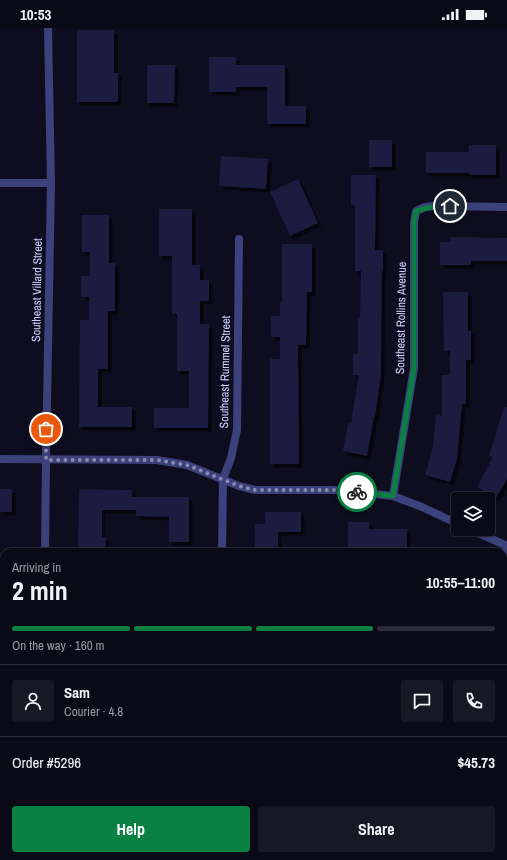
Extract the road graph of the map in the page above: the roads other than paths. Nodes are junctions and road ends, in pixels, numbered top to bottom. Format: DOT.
graph roads {
  1 [pos="48,28"];
  2 [pos="0,183"];
  3 [pos="51,183"];
  4 [pos="507,207"];
  5 [pos="239,239"];
  6 [pos="0,459"];
  7 [pos="46,460"];
  8 [pos="223,479"];
  9 [pos="393,496"];
  10 [pos="451,521"];
  11 [pos="484,536"];
  12 [pos="45,548"];
  13 [pos="222,548"];
  14 [pos="507,548"];
  1 -- 3 [label="street, Southeast Villard Street"];
  2 -- 3 [label="street"];
  3 -- 7 [label="street, Southeast Villard Street"];
  4 -- 9 [label="street, Southeast Rollins Avenue"];
  5 -- 8 [label="street, Southeast Rummel Street"];
  6 -- 7 [label="street"];
  7 -- 8 [label="street"];
  7 -- 12 [label="street, Southeast Villard Street"];
  8 -- 9 [label="street"];
  8 -- 13 [label="street, Southeast Rummel Street"];
  9 -- 10 [label="street"];
  11 -- 14 [label="street"];
}
